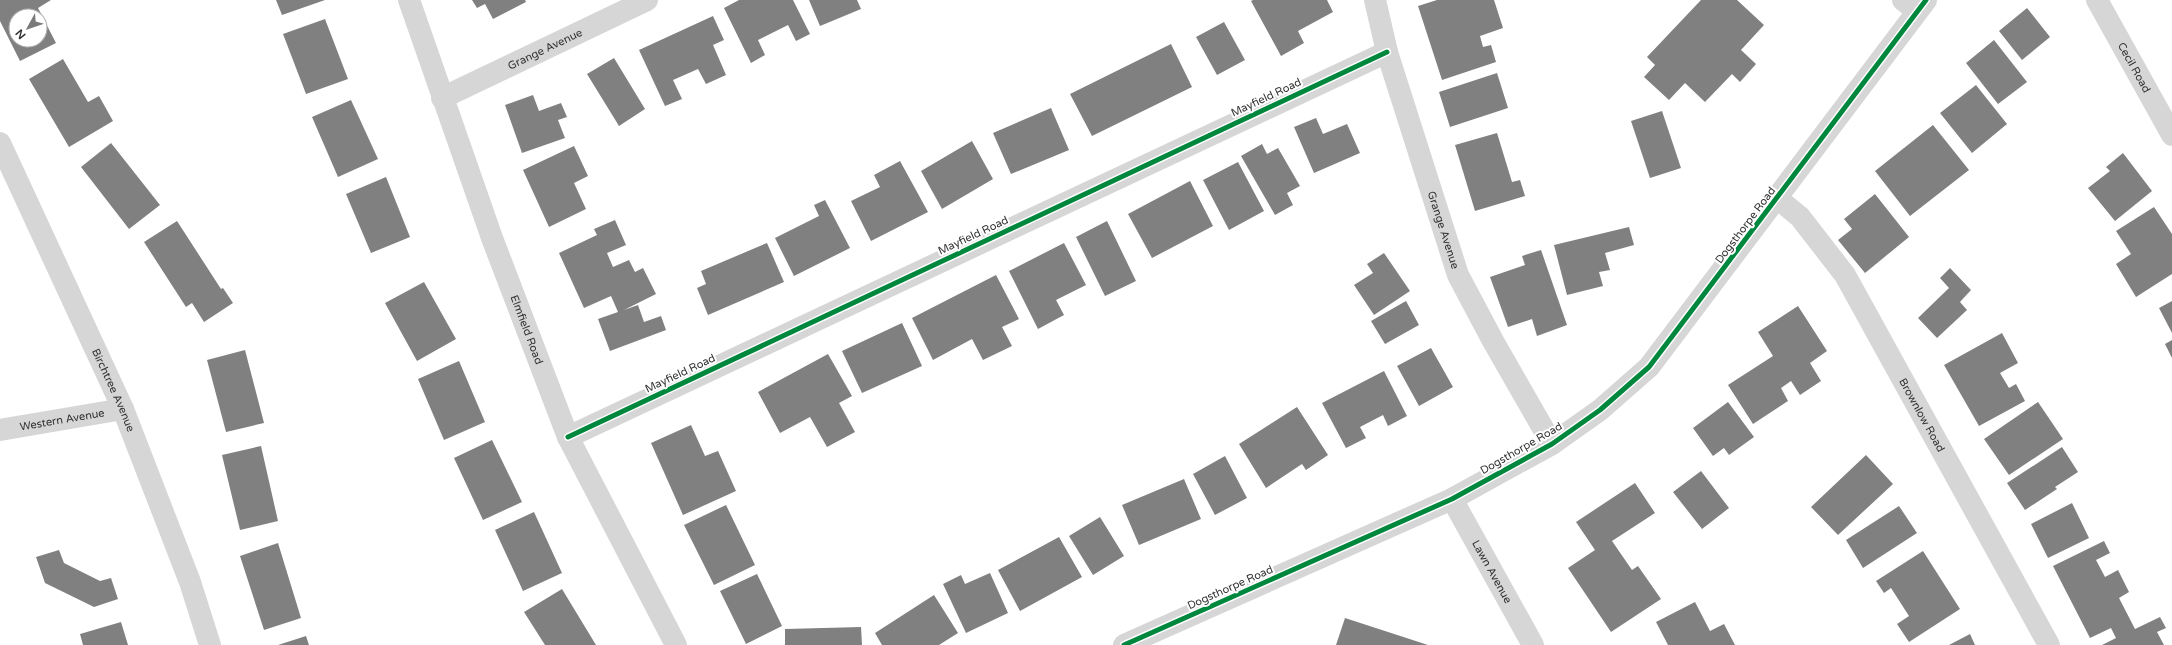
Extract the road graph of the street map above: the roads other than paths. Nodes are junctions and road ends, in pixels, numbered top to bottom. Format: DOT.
graph roads {
  1 [pos="409,0"];
  2 [pos="647,0"];
  3 [pos="1375,0"];
  4 [pos="2097,0"];
  5 [pos="1915,4"];
  6 [pos="1387,52"];
  7 [pos="442,98"];
  8 [pos="2172,135"];
  9 [pos="0,143"];
  10 [pos="1777,198"];
  11 [pos="123,409"];
  12 [pos="0,430"];
  13 [pos="568,437"];
  14 [pos="1552,444"];
  15 [pos="1452,499"];
  16 [pos="210,645"];
  17 [pos="676,645"];
  18 [pos="1124,645"];
  19 [pos="1533,645"];
  20 [pos="2049,645"];
  1 -- 7 [label="street, Elmfield Road"];
  2 -- 7 [label="street, Grange Avenue"];
  3 -- 6 [label="street, Grange Avenue"];
  4 -- 8 [label="street, Cecil Road"];
  5 -- 10 [label="street, Dogsthorpe Road"];
  6 -- 13 [label="street, Mayfield Road"];
  6 -- 14 [label="street, Grange Avenue"];
  7 -- 13 [label="street, Elmfield Road"];
  9 -- 11 [label="street, Birchtree Avenue"];
  10 -- 14 [label="street, Dogsthorpe Road"];
  10 -- 20 [label="street, Brownlow Road"];
  11 -- 12 [label="street, Western Avenue"];
  11 -- 16 [label="street, Birchtree Avenue"];
  13 -- 17 [label="street, Elmfield Road"];
  14 -- 15 [label="street, Dogsthorpe Road"];
  15 -- 18 [label="street, Dogsthorpe Road"];
  15 -- 19 [label="street, Lawn Avenue"];
}
